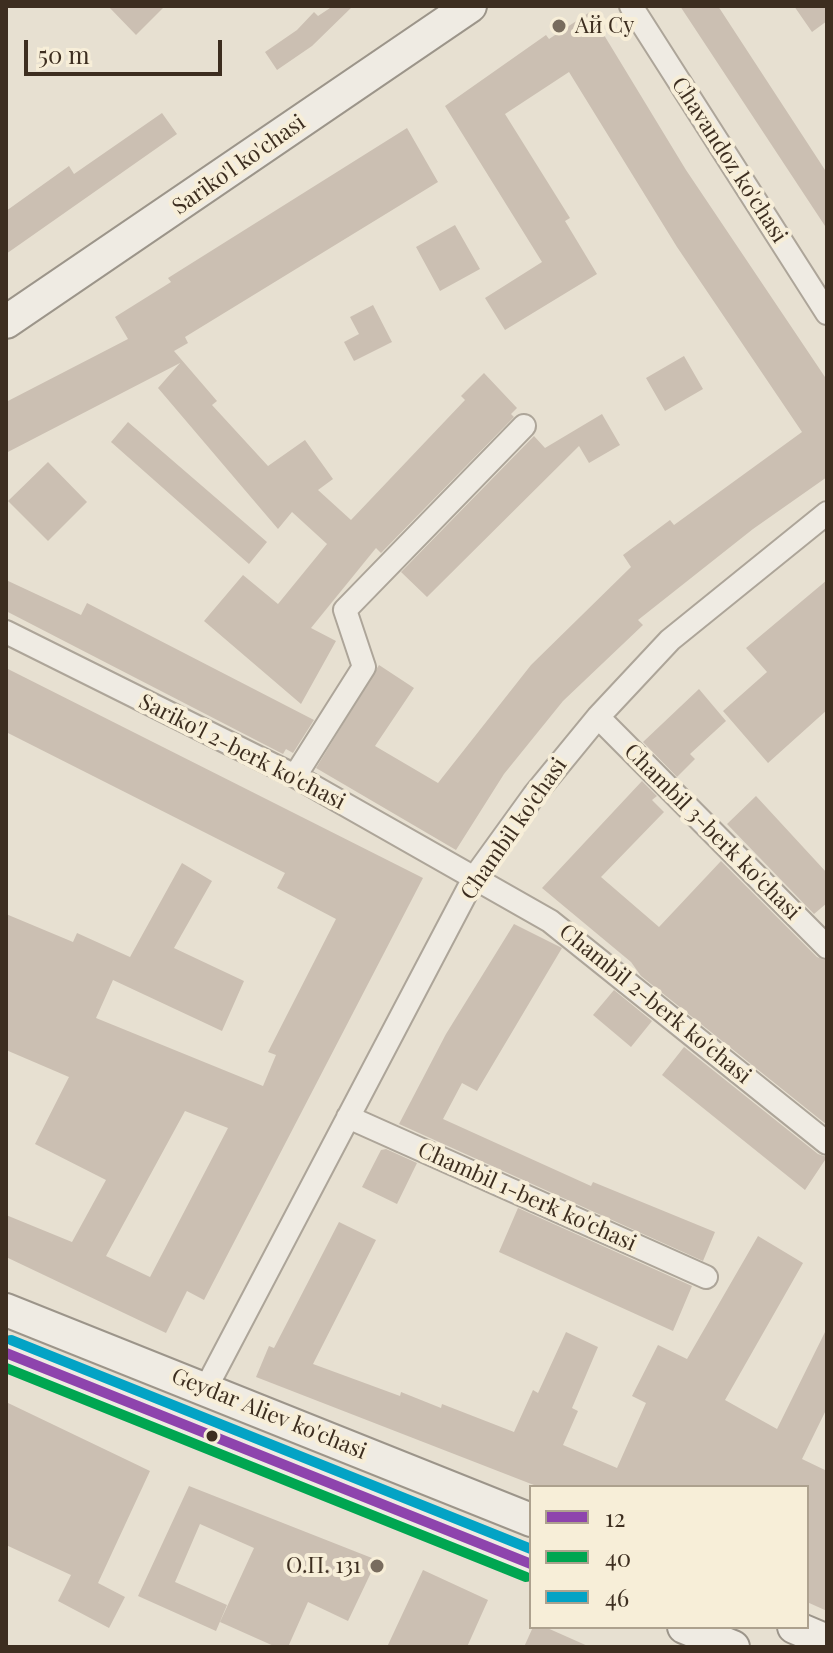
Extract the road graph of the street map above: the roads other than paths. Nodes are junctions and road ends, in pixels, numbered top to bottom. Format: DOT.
graph roads {
  1 [pos="470,6"];
  2 [pos="631,6"];
  3 [pos="827,313"];
  4 [pos="6,322"];
  5 [pos="524,426"];
  6 [pos="827,513"];
  7 [pos="6,632"];
  8 [pos="598,717"];
  9 [pos="295,776"];
  10 [pos="474,878"];
  11 [pos="822,934"];
  12 [pos="348,1117"];
  13 [pos="827,1143"];
  14 [pos="706,1277"];
  15 [pos="6,1310"];
  16 [pos="6,1353"];
  17 [pos="206,1388"];
  18 [pos="194,1427"];
  19 [pos="529,1519"];
  20 [pos="529,1563"];
  21 [pos="692,1629"];
  22 [pos="799,1629"];
  23 [pos="731,1639"];
  24 [pos="827,1641"];
  1 -- 4 [label="main road, Sariko'l ko'chasi"];
  2 -- 3 [label="street, Chavandoz ko'chasi"];
  5 -- 9 [label="street"];
  6 -- 8 [label="street, Chambil ko'chasi"];
  7 -- 9 [label="street, Sariko'l 2-berk ko'chasi"];
  8 -- 10 [label="street, Chambil ko'chasi"];
  8 -- 11 [label="street, Chambil 3-berk ko'chasi"];
  9 -- 10 [label="street, Sariko'l 2-berk ko'chasi"];
  10 -- 12 [label="street, Chambil ko'chasi"];
  10 -- 13 [label="street, Chambil 2-berk ko'chasi"];
  12 -- 14 [label="street, Chambil 1-berk ko'chasi"];
  12 -- 17 [label="street, Chambil ko'chasi"];
  15 -- 17 [label="main road, Geydar Aliev ko'chasi"];
  16 -- 18 [label="main road, Geydar Aliev ko'chasi"];
  17 -- 18 [label="main road"];
  17 -- 19 [label="main road, Geydar Aliev ko'chasi"];
  18 -- 20 [label="main road, Geydar Aliev ko'chasi"];
  21 -- 23 [label="main road"];
  22 -- 24 [label="main road"];
}
